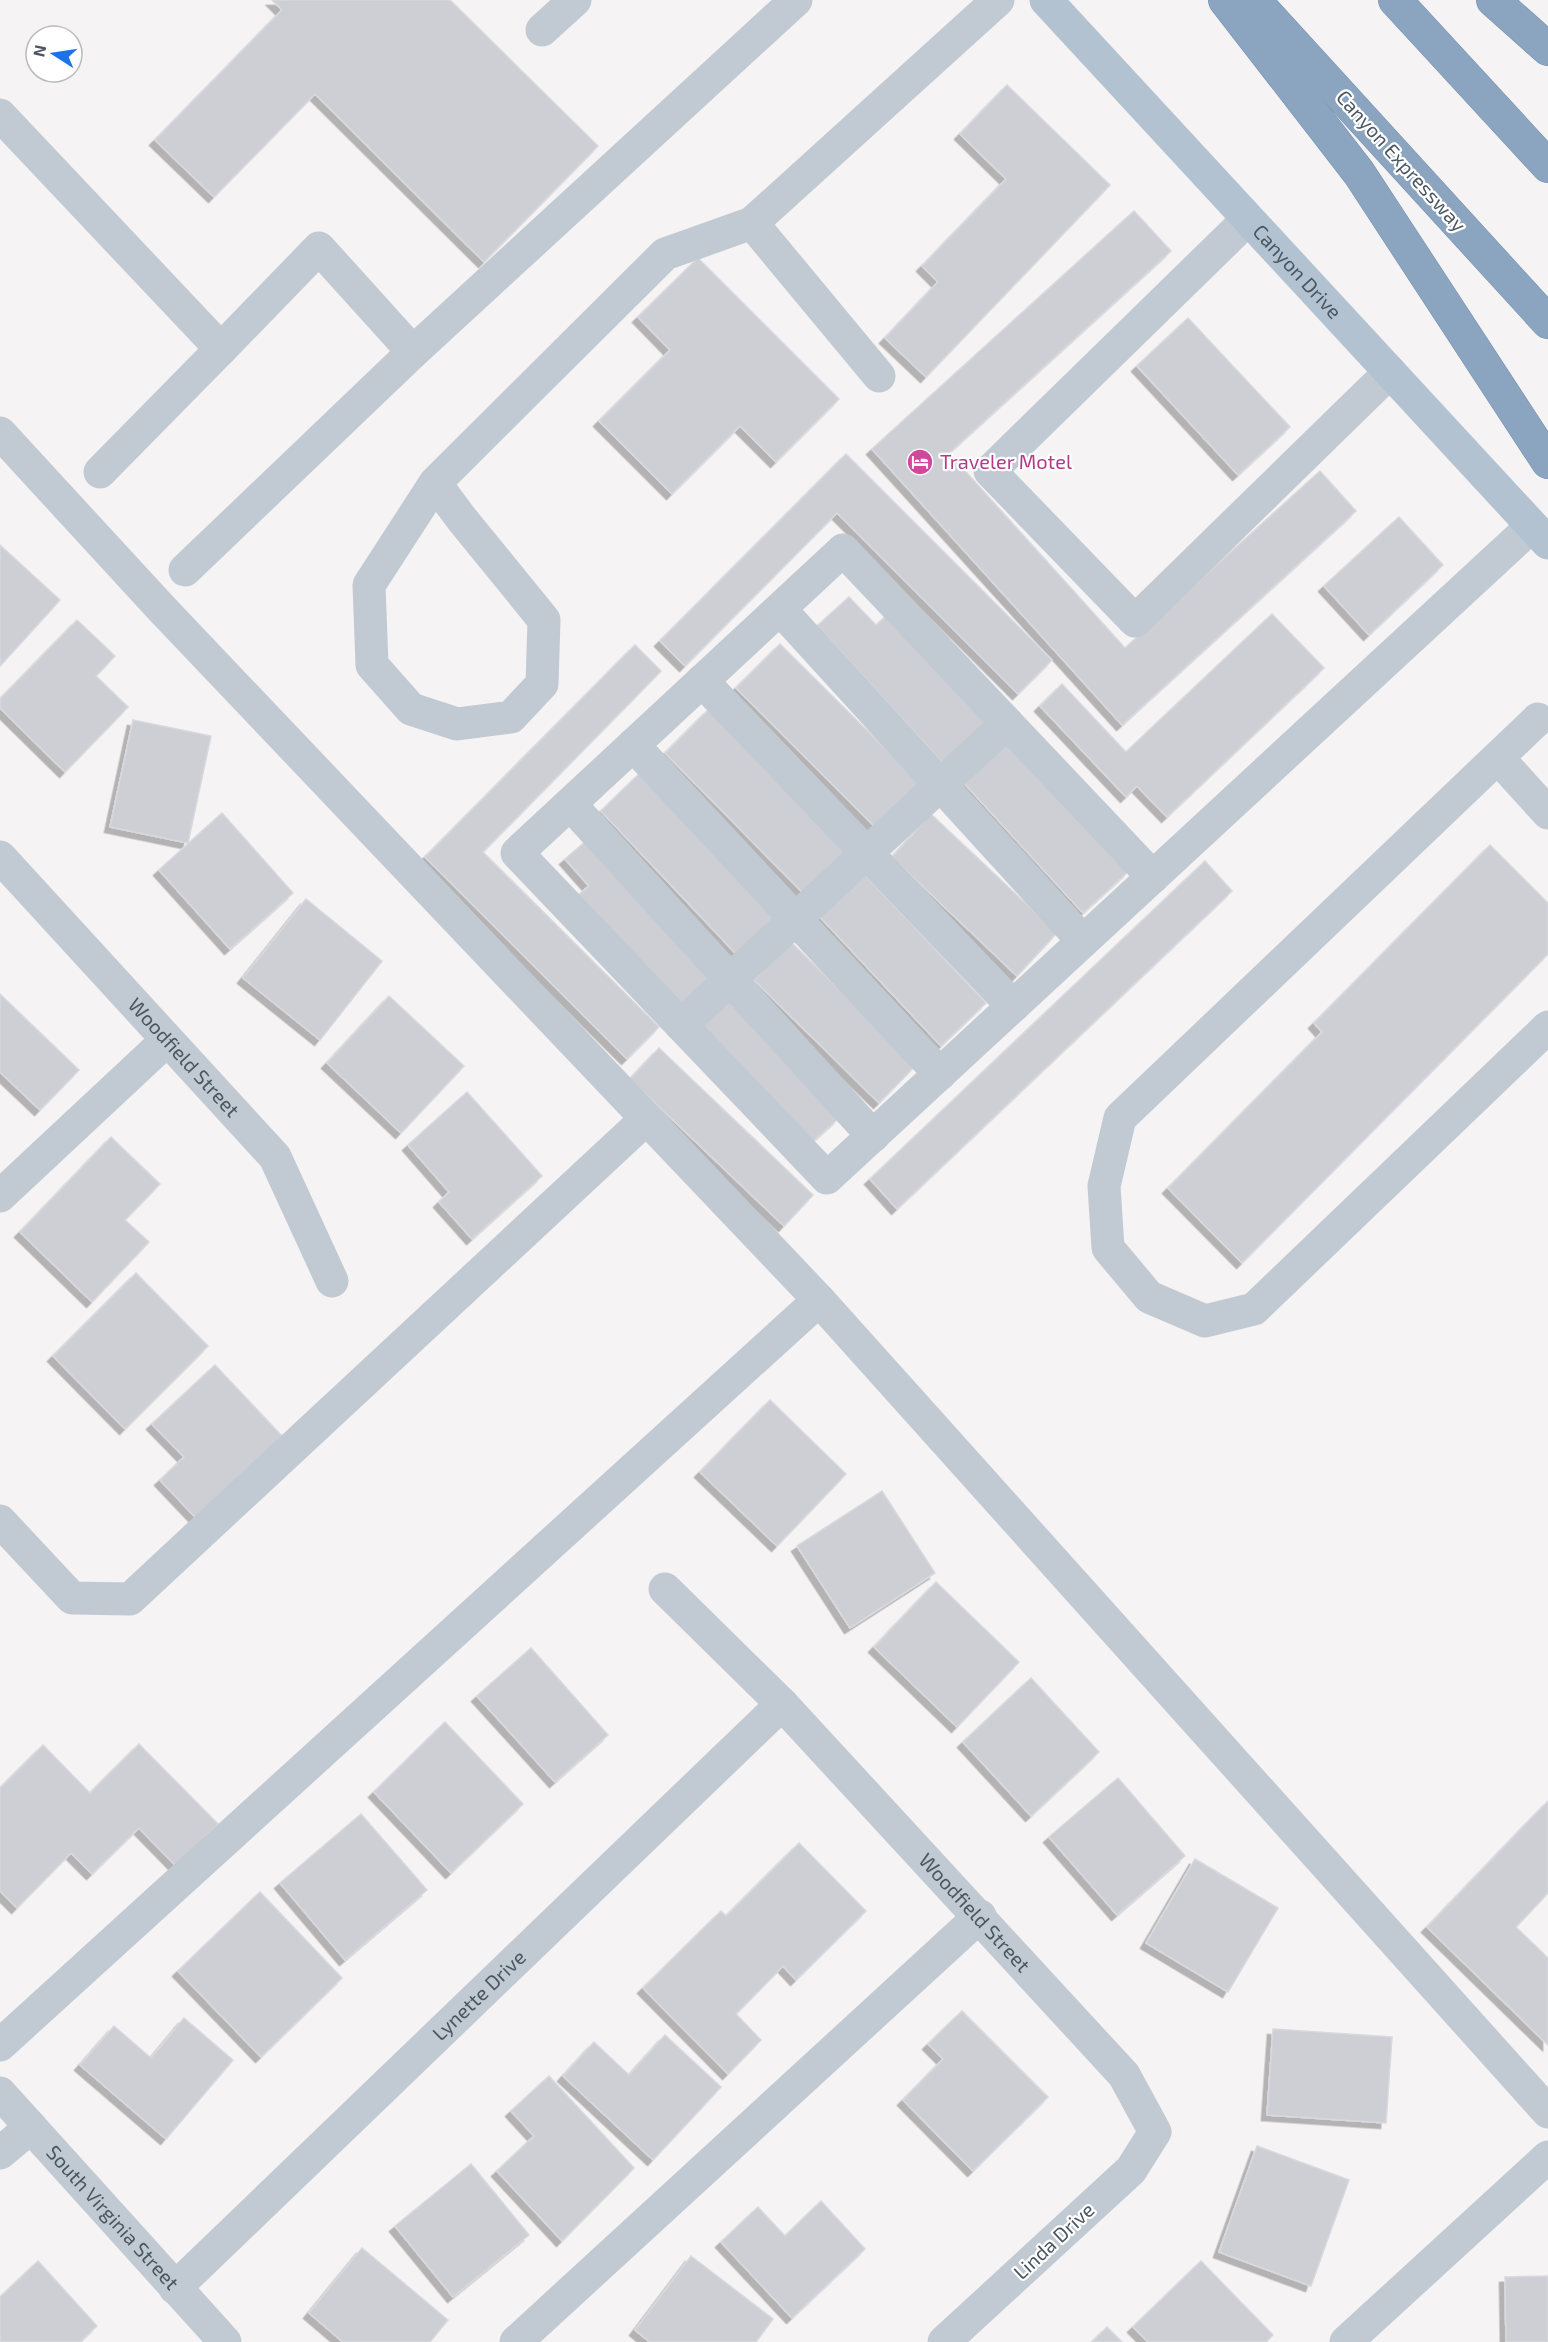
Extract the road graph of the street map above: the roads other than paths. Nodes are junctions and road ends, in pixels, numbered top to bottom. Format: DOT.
graph roads {
  1 [pos="575,0"];
  2 [pos="998,0"];
  3 [pos="1046,0"];
  4 [pos="1225,0"];
  5 [pos="1254,0"];
  6 [pos="1395,0"];
  7 [pos="1493,0"];
  8 [pos="778,6"];
  9 [pos="543,30"];
  10 [pos="1548,49"];
  11 [pos="0,115"];
  12 [pos="1548,166"];
  13 [pos="1248,219"];
  14 [pos="752,223"];
  15 [pos="1548,322"];
  16 [pos="221,349"];
  17 [pos="413,352"];
  18 [pos="1390,372"];
  19 [pos="879,376"];
  20 [pos="0,433"];
  21 [pos="1548,462"];
  22 [pos="100,472"];
  23 [pos="435,483"];
  24 [pos="1540,534"];
  25 [pos="185,570"];
  26 [pos="780,609"];
  27 [pos="702,681"];
  28 [pos="1538,719"];
  29 [pos="1006,723"];
  30 [pos="633,745"];
  31 [pos="1498,758"];
  32 [pos="941,784"];
  33 [pos="570,804"];
  34 [pos="1548,813"];
  35 [pos="867,853"];
  36 [pos="0,857"];
  37 [pos="1153,877"];
  38 [pos="796,919"];
  39 [pos="1083,941"];
  40 [pos="731,980"];
  41 [pos="1013,1006"];
  42 [pos="681,1025"];
  43 [pos="1548,1027"];
  44 [pos="167,1040"];
  45 [pos="940,1074"];
  46 [pos="646,1119"];
  47 [pos="873,1136"];
  48 [pos="0,1196"];
  49 [pos="332,1281"];
  50 [pos="819,1300"];
  51 [pos="0,1521"];
  52 [pos="665,1589"];
  53 [pos="782,1704"];
  54 [pos="980,1916"];
  55 [pos="0,2045"];
  56 [pos="0,2093"];
  57 [pos="1548,2112"];
  58 [pos="31,2127"];
  59 [pos="1155,2132"];
  60 [pos="0,2153"];
  61 [pos="1548,2157"];
  62 [pos="175,2288"];
  63 [pos="225,2342"];
  64 [pos="516,2342"];
  65 [pos="944,2342"];
  66 [pos="1346,2342"];
  1 -- 9 [label="street"];
  2 -- 14 [label="street"];
  3 -- 13 [label="main road, Canyon Drive"];
  4 -- 21 [label="highway"];
  5 -- 15 [label="highway, Canyon Expressway"];
  6 -- 12 [label="highway"];
  7 -- 10 [label="highway"];
  8 -- 17 [label="street"];
  11 -- 16 [label="street"];
  13 -- 18 [label="main road, Canyon Drive"];
  13 -- 18 [label="street"];
  14 -- 19 [label="street"];
  14 -- 23 [label="street"];
  16 -- 17 [label="street"];
  16 -- 22 [label="street"];
  17 -- 25 [label="street"];
  18 -- 24 [label="main road, Canyon Drive"];
  20 -- 46 [label="street"];
  23 -- 23 [label="street"];
  24 -- 37 [label="street"];
  26 -- 27 [label="street"];
  26 -- 29 [label="street"];
  26 -- 32 [label="street"];
  27 -- 30 [label="street"];
  27 -- 35 [label="street"];
  28 -- 31 [label="street"];
  29 -- 32 [label="street"];
  29 -- 37 [label="street"];
  30 -- 33 [label="street"];
  30 -- 38 [label="street"];
  31 -- 34 [label="street"];
  31 -- 43 [label="street"];
  32 -- 35 [label="street"];
  32 -- 39 [label="street"];
  33 -- 40 [label="street"];
  33 -- 42 [label="street"];
  35 -- 38 [label="street"];
  35 -- 41 [label="street"];
  36 -- 44 [label="street, Woodfield Street"];
  37 -- 39 [label="street"];
  38 -- 40 [label="street"];
  38 -- 45 [label="street"];
  39 -- 41 [label="street"];
  40 -- 42 [label="street"];
  40 -- 47 [label="street"];
  41 -- 45 [label="street"];
  42 -- 47 [label="street"];
  44 -- 48 [label="street"];
  44 -- 49 [label="street, Woodfield Street"];
  45 -- 47 [label="street"];
  46 -- 50 [label="street"];
  46 -- 51 [label="street"];
  50 -- 55 [label="street"];
  50 -- 57 [label="street"];
  52 -- 53 [label="street, Woodfield Street"];
  53 -- 54 [label="street, Woodfield Street"];
  53 -- 62 [label="street, Lynette Drive"];
  54 -- 59 [label="street, Woodfield Street"];
  54 -- 64 [label="street"];
  56 -- 58 [label="street, South Virginia Street"];
  58 -- 60 [label="street"];
  58 -- 62 [label="street, South Virginia Street"];
  59 -- 65 [label="street, Linda Drive"];
  61 -- 66 [label="street"];
  62 -- 63 [label="street, South Virginia Street"];
}
